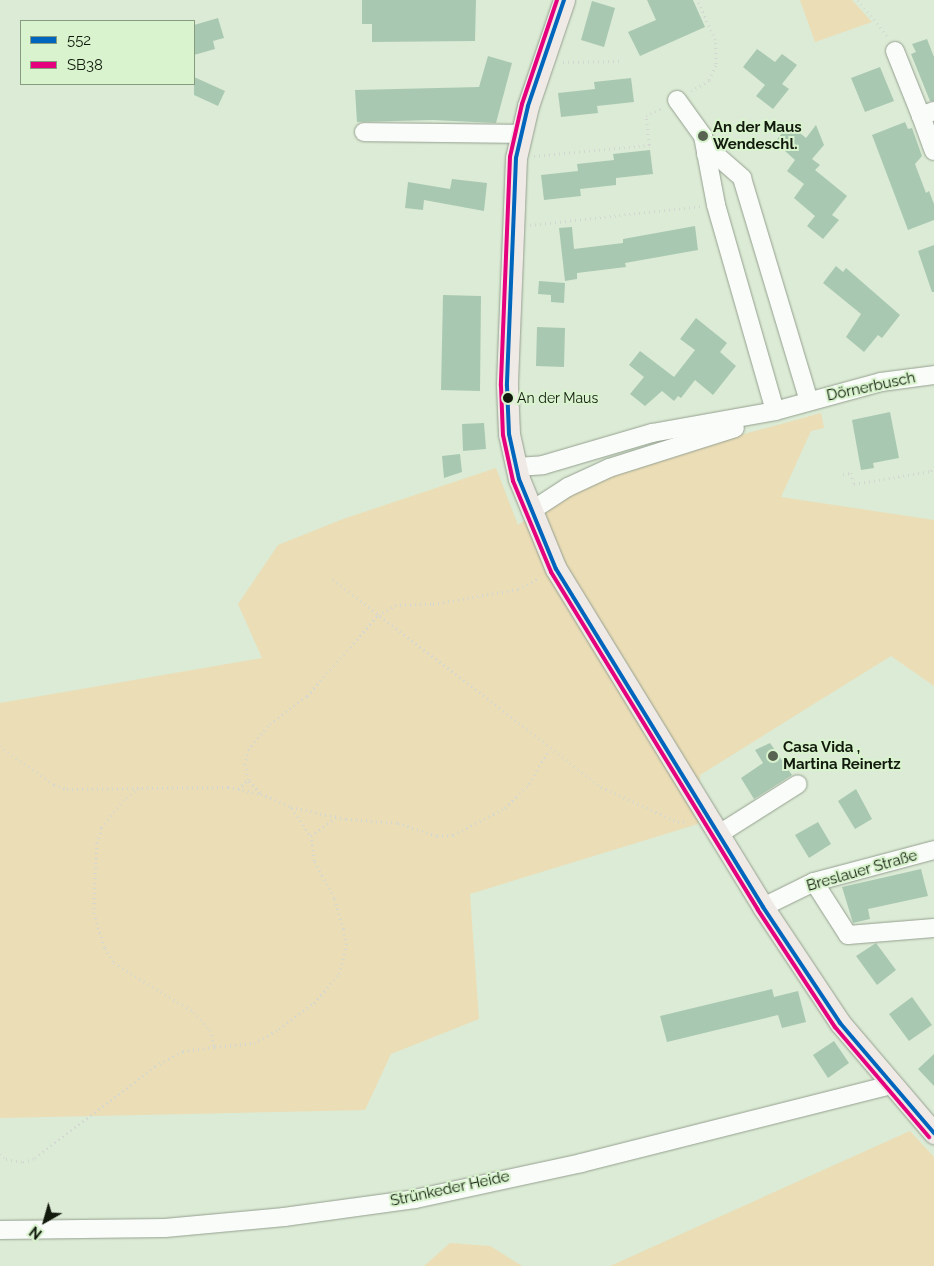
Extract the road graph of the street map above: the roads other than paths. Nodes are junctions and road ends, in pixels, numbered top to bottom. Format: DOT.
graph roads {
  1 [pos="564,0"];
  2 [pos="895,51"];
  3 [pos="677,100"];
  4 [pos="928,114"];
  5 [pos="364,132"];
  6 [pos="520,134"];
  7 [pos="934,151"];
  8 [pos="706,154"];
  9 [pos="934,375"];
  10 [pos="809,401"];
  11 [pos="774,411"];
  12 [pos="517,466"];
  13 [pos="531,512"];
  14 [pos="798,784"];
  15 [pos="714,826"];
  16 [pos="934,850"];
  17 [pos="814,882"];
  18 [pos="763,907"];
  19 [pos="934,928"];
  20 [pos="891,1085"];
  21 [pos="934,1133"];
  22 [pos="0,1230"];
  1 -- 6 [label="main road"];
  2 -- 4 [label="street"];
  3 -- 8 [label="street"];
  4 -- 7 [label="street"];
  5 -- 6 [label="street"];
  6 -- 12 [label="main road"];
  8 -- 10 [label="street"];
  8 -- 11 [label="street"];
  9 -- 10 [label="street, Dörnerbusch"];
  10 -- 11 [label="street"];
  11 -- 12 [label="street"];
  11 -- 13 [label="street"];
  12 -- 13 [label="main road"];
  13 -- 15 [label="main road"];
  14 -- 15 [label="street"];
  15 -- 18 [label="main road"];
  16 -- 17 [label="street, Breslauer Straße"];
  17 -- 18 [label="street, Breslauer Straße"];
  17 -- 19 [label="street"];
  18 -- 20 [label="main road"];
  20 -- 21 [label="main road"];
  20 -- 22 [label="street, Strünkeder Heide"];
}
